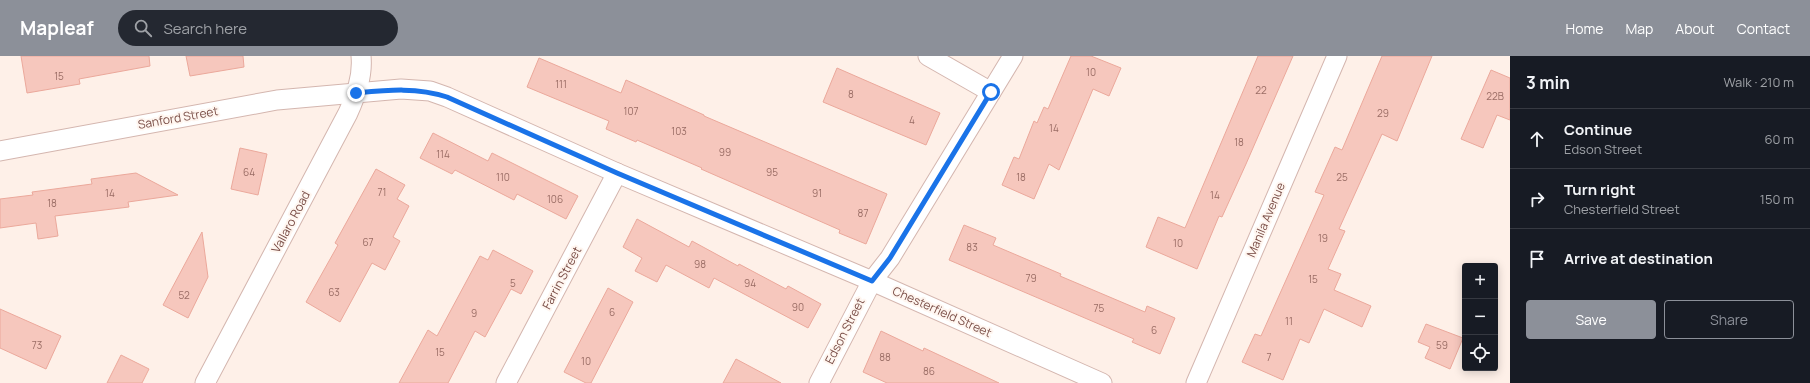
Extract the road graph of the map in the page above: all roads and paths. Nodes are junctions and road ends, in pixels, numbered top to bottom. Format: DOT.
graph roads {
  1 [pos="361,56"];
  2 [pos="928,56"];
  3 [pos="1013,56"];
  4 [pos="1337,56"];
  5 [pos="991,92"];
  6 [pos="356,93"];
  7 [pos="0,151"];
  8 [pos="617,173"];
  9 [pos="872,281"];
  10 [pos="205,383"];
  11 [pos="506,383"];
  12 [pos="819,383"];
  13 [pos="1102,383"];
  14 [pos="1196,383"];
  1 -- 6 [label="street, Vallaro Road"];
  2 -- 5 [label="street"];
  3 -- 5 [label="street, Edson Street"];
  4 -- 14 [label="street, Manila Avenue"];
  5 -- 9 [label="street, Edson Street"];
  6 -- 7 [label="street, Sanford Street"];
  6 -- 8 [label="street, Chesterfield Street"];
  6 -- 10 [label="street, Vallaro Road"];
  8 -- 9 [label="street, Chesterfield Street"];
  8 -- 11 [label="street, Farrin Street"];
  9 -- 12 [label="street, Edson Street"];
  9 -- 13 [label="street, Chesterfield Street"];
}
